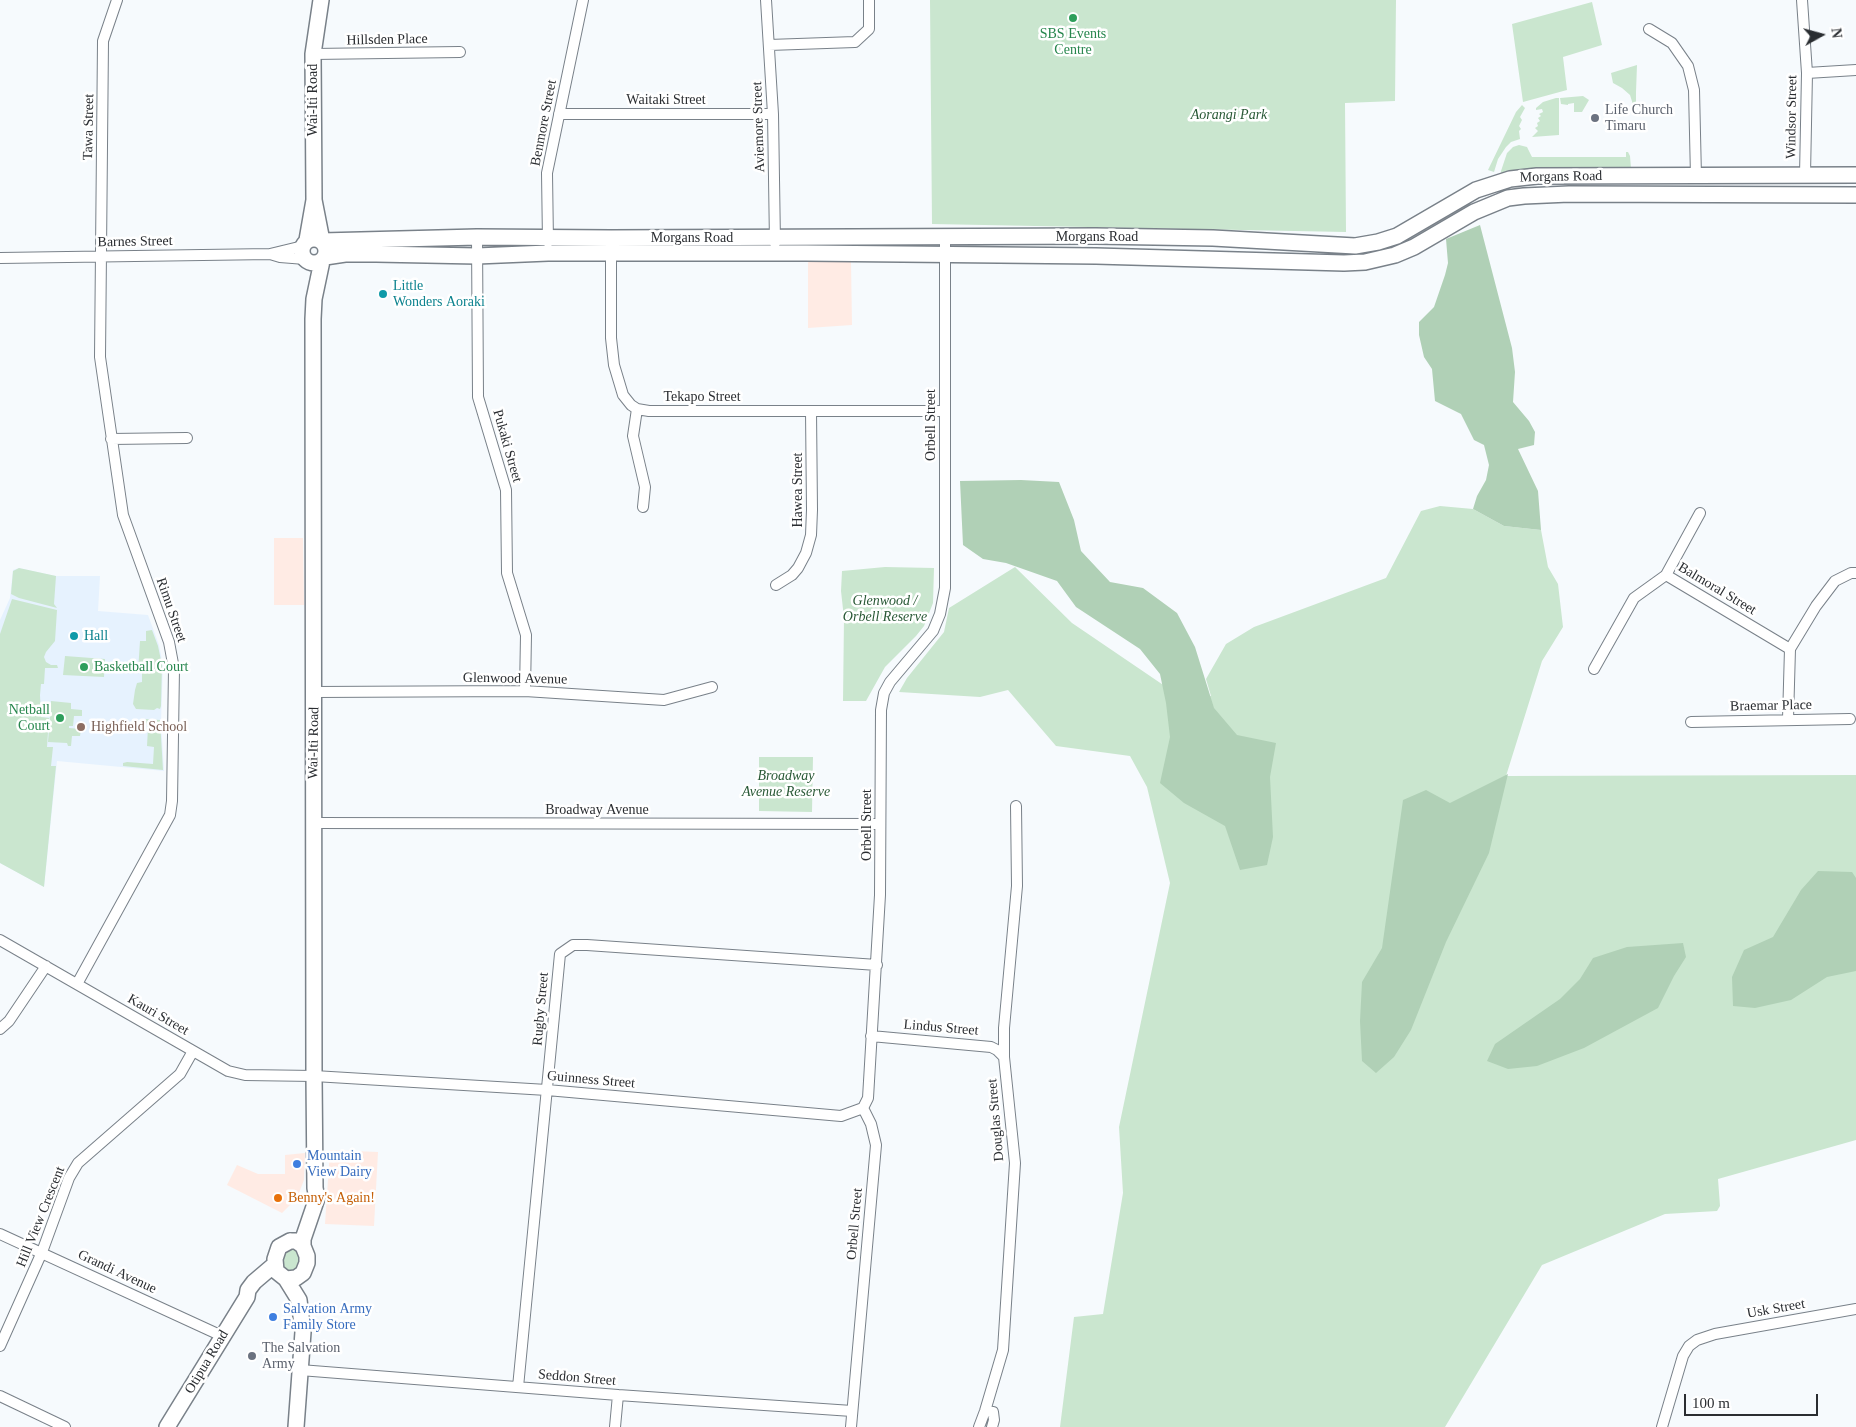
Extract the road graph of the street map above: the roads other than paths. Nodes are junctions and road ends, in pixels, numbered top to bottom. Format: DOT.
graph roads {
  1 [pos="117,0"];
  2 [pos="321,0"];
  3 [pos="583,0"];
  4 [pos="766,0"];
  5 [pos="869,0"];
  6 [pos="1802,0"];
  7 [pos="1649,30"];
  8 [pos="769,45"];
  9 [pos="460,52"];
  10 [pos="313,54"];
  11 [pos="1856,70"];
  12 [pos="1807,73"];
  13 [pos="559,114"];
  14 [pos="773,114"];
  15 [pos="1805,175"];
  16 [pos="1856,175"];
  17 [pos="1724,176"];
  18 [pos="1696,177"];
  19 [pos="1723,195"];
  20 [pos="1856,195"];
  21 [pos="477,236"];
  22 [pos="1096,236"];
  23 [pos="945,237"];
  24 [pos="611,238"];
  25 [pos="775,238"];
  26 [pos="548,246"];
  27 [pos="313,252"];
  28 [pos="611,254"];
  29 [pos="775,254"];
  30 [pos="945,255"];
  31 [pos="101,256"];
  32 [pos="477,256"];
  33 [pos="1096,256"];
  34 [pos="0,258"];
  35 [pos="637,409"];
  36 [pos="811,410"];
  37 [pos="945,410"];
  38 [pos="187,438"];
  39 [pos="111,439"];
  40 [pos="643,507"];
  41 [pos="1700,513"];
  42 [pos="1856,573"];
  43 [pos="1666,575"];
  44 [pos="776,585"];
  45 [pos="1790,649"];
  46 [pos="1594,669"];
  47 [pos="712,687"];
  48 [pos="525,691"];
  49 [pos="315,692"];
  50 [pos="1850,719"];
  51 [pos="1788,720"];
  52 [pos="1691,722"];
  53 [pos="1016,806"];
  54 [pos="314,823"];
  55 [pos="880,824"];
  56 [pos="0,940"];
  57 [pos="877,965"];
  58 [pos="46,966"];
  59 [pos="77,984"];
  60 [pos="0,1030"];
  61 [pos="871,1036"];
  62 [pos="193,1051"];
  63 [pos="1004,1057"];
  64 [pos="314,1076"];
  65 [pos="547,1090"];
  66 [pos="863,1108"];
  67 [pos="0,1234"];
  68 [pos="296,1244"];
  69 [pos="42,1252"];
  70 [pos="274,1265"];
  71 [pos="303,1273"];
  72 [pos="285,1279"];
  73 [pos="246,1297"];
  74 [pos="1856,1309"];
  75 [pos="303,1332"];
  76 [pos="222,1336"];
  77 [pos="0,1346"];
  78 [pos="300,1370"];
  79 [pos="518,1387"];
  80 [pos="618,1395"];
  81 [pos="0,1396"];
  82 [pos="852,1411"];
  83 [pos="985,1411"];
  84 [pos="65,1427"];
  85 [pos="167,1427"];
  86 [pos="296,1427"];
  87 [pos="615,1427"];
  88 [pos="851,1427"];
  89 [pos="979,1427"];
  90 [pos="992,1427"];
  91 [pos="1662,1427"];
  1 -- 31 [label="street, Tawa Street"];
  2 -- 10 [label="street, Wai-Iti Road"];
  3 -- 13 [label="street, Benmore Street"];
  4 -- 8 [label="street, Aviemore Street"];
  5 -- 8 [label="street"];
  6 -- 12 [label="street, Windsor Street"];
  7 -- 18 [label="street"];
  8 -- 14 [label="street, Aviemore Street"];
  9 -- 10 [label="street, Hillsden Place"];
  10 -- 27 [label="street, Wai-Iti Road"];
  11 -- 12 [label="street"];
  12 -- 15 [label="street, Windsor Street"];
  13 -- 14 [label="street, Waitaki Street"];
  13 -- 26 [label="street, Benmore Street"];
  14 -- 25 [label="street, Aviemore Street"];
  15 -- 16 [label="street, Morgans Road"];
  15 -- 17 [label="street, Morgans Road"];
  17 -- 18 [label="street, Morgans Road"];
  17 -- 19 [label="street"];
  18 -- 22 [label="street, Morgans Road"];
  19 -- 20 [label="street, Morgans Road"];
  19 -- 33 [label="street, Morgans Road"];
  21 -- 26 [label="street, Morgans Road"];
  21 -- 27 [label="street, Morgans Road"];
  21 -- 32 [label="street, Pukaki Street"];
  22 -- 23 [label="street, Morgans Road"];
  22 -- 33 [label="street"];
  23 -- 25 [label="street, Morgans Road"];
  23 -- 30 [label="street, Orbell Street"];
  24 -- 25 [label="street, Morgans Road"];
  24 -- 26 [label="street, Morgans Road"];
  24 -- 28 [label="street"];
  25 -- 29 [label="street, Aviemore Street"];
  26 -- 28 [label="street, Morgans Road"];
  26 -- 32 [label="street, Morgans Road"];
  27 -- 31 [label="street, Barnes Street"];
  27 -- 32 [label="street, Morgans Road"];
  27 -- 49 [label="street, Wai-Iti Road"];
  28 -- 29 [label="street, Morgans Road"];
  28 -- 35 [label="street"];
  29 -- 30 [label="street, Morgans Road"];
  30 -- 33 [label="street, Morgans Road"];
  30 -- 37 [label="street, Orbell Street"];
  31 -- 34 [label="street, Barnes Street"];
  31 -- 39 [label="street, Rimu Street"];
  32 -- 48 [label="street, Pukaki Street"];
  35 -- 36 [label="street, Tekapo Street"];
  35 -- 40 [label="street"];
  36 -- 37 [label="street, Tekapo Street"];
  36 -- 44 [label="street, Hawea Street"];
  37 -- 55 [label="street, Orbell Street"];
  38 -- 39 [label="street"];
  39 -- 59 [label="street, Rimu Street"];
  41 -- 43 [label="street, Balmoral Street"];
  42 -- 45 [label="street"];
  43 -- 45 [label="street, Balmoral Street"];
  43 -- 46 [label="street"];
  45 -- 51 [label="street"];
  47 -- 48 [label="street, Glenwood Avenue"];
  48 -- 49 [label="street, Glenwood Avenue"];
  49 -- 54 [label="street, Wai-Iti Road"];
  50 -- 51 [label="street, Braemar Place"];
  51 -- 52 [label="street, Braemar Place"];
  53 -- 63 [label="street, Douglas Street"];
  54 -- 55 [label="street, Broadway Avenue"];
  54 -- 64 [label="street, Wai-Iti Road"];
  55 -- 57 [label="street, Orbell Street"];
  56 -- 58 [label="street, Kauri Street"];
  57 -- 61 [label="street, Orbell Street"];
  57 -- 65 [label="street, Rugby Street"];
  58 -- 59 [label="street, Kauri Street"];
  58 -- 60 [label="street"];
  59 -- 62 [label="street, Kauri Street"];
  61 -- 63 [label="street, Lindus Street"];
  61 -- 66 [label="street, Orbell Street"];
  62 -- 64 [label="street, Kauri Street"];
  62 -- 69 [label="street, Hill View Crescent"];
  63 -- 83 [label="street, Douglas Street"];
  64 -- 65 [label="street, Guinness Street"];
  64 -- 68 [label="street, Wai-Iti Road"];
  65 -- 66 [label="street, Guinness Street"];
  65 -- 79 [label="street, Rugby Street"];
  66 -- 82 [label="street, Orbell Street"];
  67 -- 69 [label="street, Grandi Avenue"];
  68 -- 70 [label="street"];
  68 -- 71 [label="street"];
  69 -- 76 [label="street, Grandi Avenue"];
  69 -- 77 [label="street, Hill View Crescent"];
  70 -- 72 [label="street"];
  70 -- 73 [label="street, Otipua Road"];
  71 -- 72 [label="street"];
  71 -- 75 [label="street"];
  72 -- 73 [label="street, Otipua Road"];
  72 -- 75 [label="street"];
  73 -- 76 [label="street, Otipua Road"];
  74 -- 91 [label="street, Usk Street"];
  75 -- 78 [label="street"];
  76 -- 85 [label="street, Otipua Road"];
  78 -- 79 [label="street, Seddon Street"];
  78 -- 86 [label="street"];
  79 -- 80 [label="street, Seddon Street"];
  80 -- 82 [label="street, Seddon Street"];
  80 -- 87 [label="street"];
  81 -- 84 [label="street"];
  82 -- 88 [label="street, Orbell Street"];
  83 -- 89 [label="street, Douglas Street"];
  83 -- 90 [label="street"];
}
